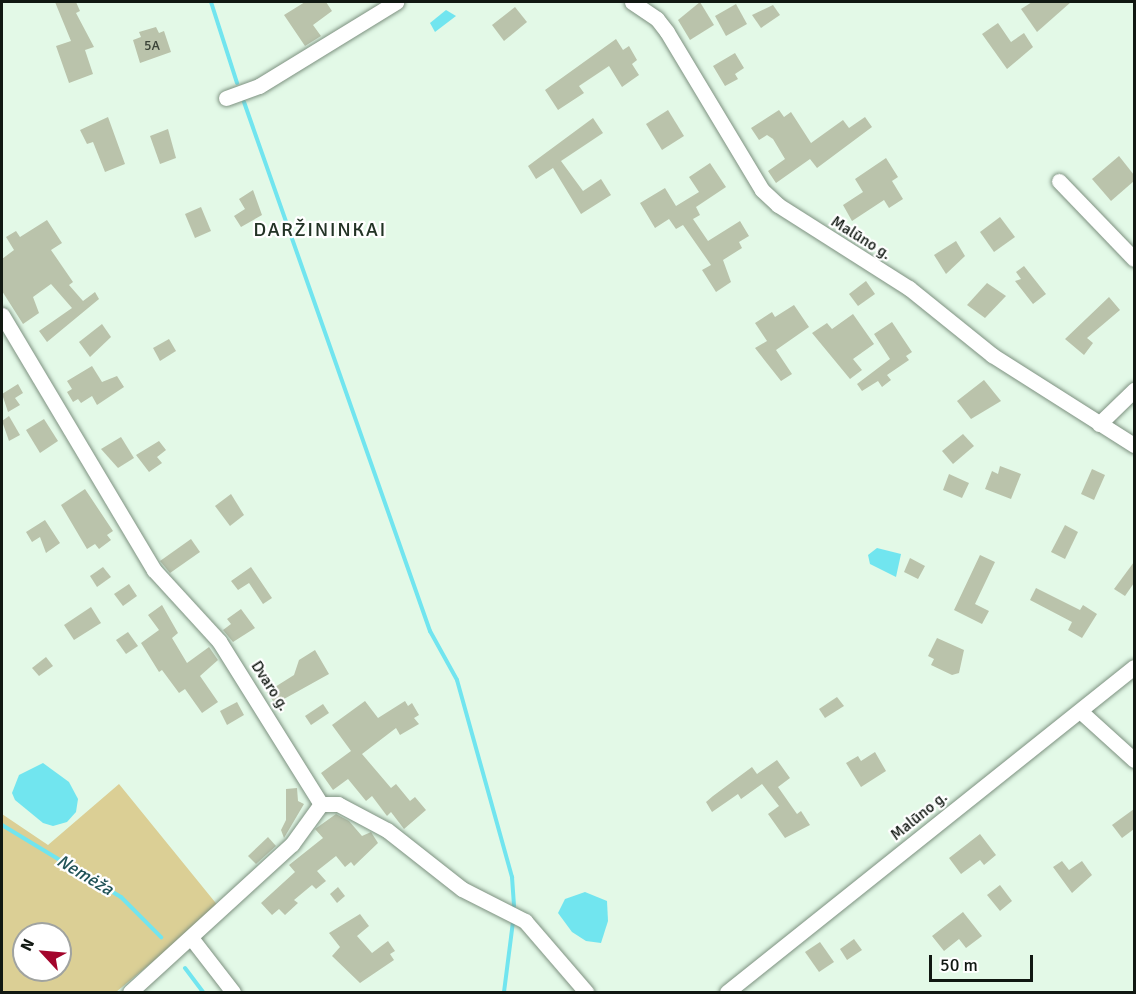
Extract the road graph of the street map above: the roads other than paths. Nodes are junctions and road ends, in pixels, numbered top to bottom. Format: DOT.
graph roads {
  1 [pos="396,2"];
  2 [pos="632,2"];
  3 [pos="226,98"];
  4 [pos="1059,181"];
  5 [pos="1134,259"];
  6 [pos="2,315"];
  7 [pos="1134,390"];
  8 [pos="1099,424"];
  9 [pos="1134,445"];
  10 [pos="1134,667"];
  11 [pos="1080,711"];
  12 [pos="1134,760"];
  13 [pos="321,804"];
  14 [pos="192,939"];
  15 [pos="130,993"];
  16 [pos="233,993"];
  17 [pos="585,993"];
  18 [pos="727,993"];
  1 -- 3 [label="street"];
  2 -- 8 [label="street, Malūno g."];
  4 -- 5 [label="street"];
  6 -- 13 [label="street, Dvaro g."];
  7 -- 8 [label="street"];
  8 -- 9 [label="street, Malūno g."];
  10 -- 11 [label="street, Malūno g."];
  11 -- 12 [label="street"];
  11 -- 18 [label="street, Malūno g."];
  13 -- 14 [label="street"];
  13 -- 17 [label="street"];
  14 -- 15 [label="street"];
  14 -- 16 [label="street"];
}
